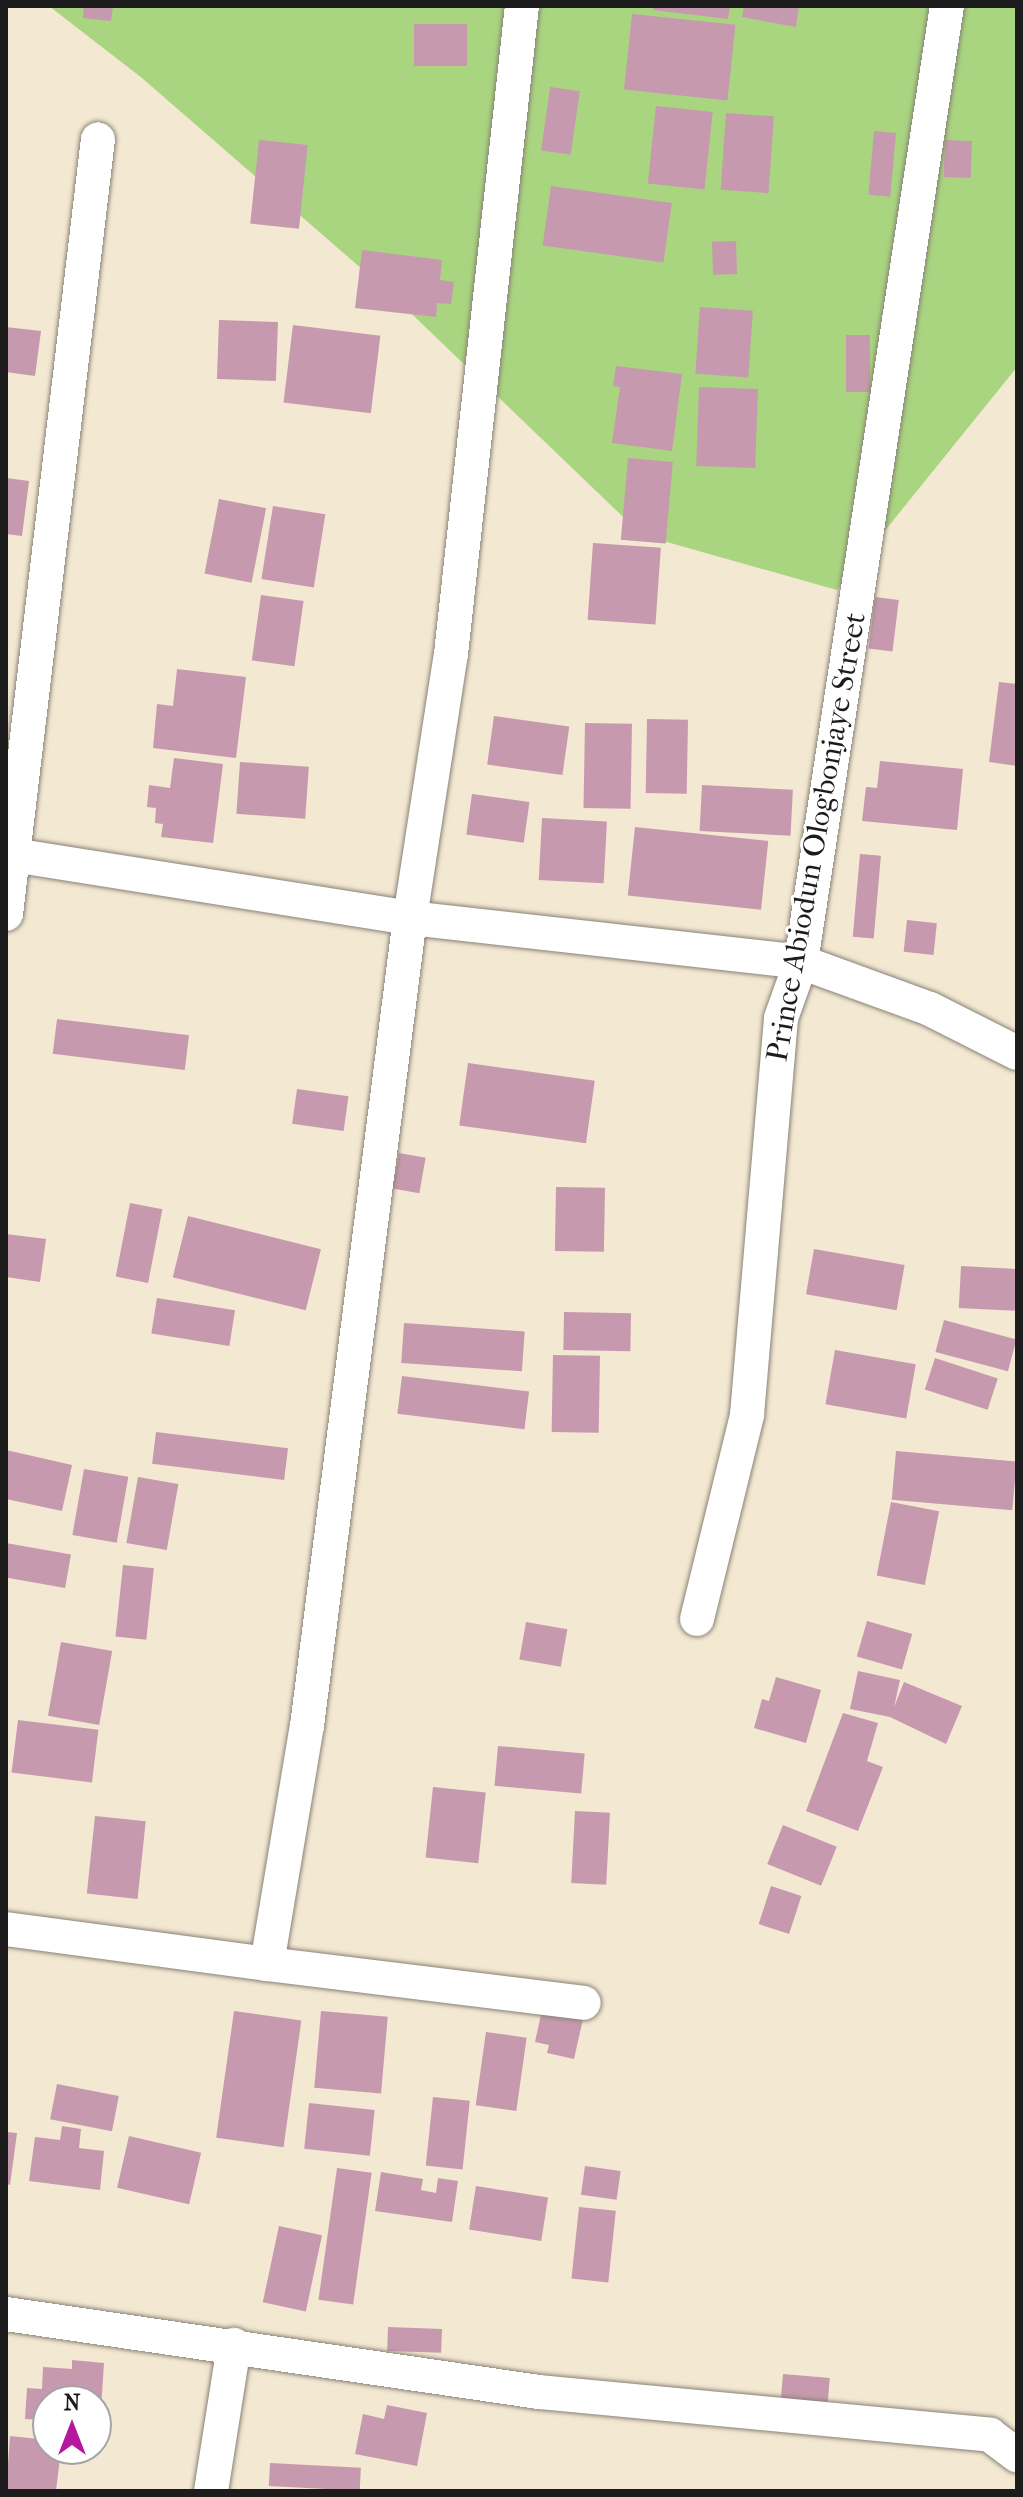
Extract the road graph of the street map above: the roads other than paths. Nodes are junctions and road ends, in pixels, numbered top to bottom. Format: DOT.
graph roads {
  1 [pos="522,6"];
  2 [pos="947,6"];
  3 [pos="98,139"];
  4 [pos="10,855"];
  5 [pos="6,914"];
  6 [pos="410,918"];
  7 [pos="801,962"];
  8 [pos="1017,1053"];
  9 [pos="697,1619"];
  10 [pos="6,1929"];
  11 [pos="267,1964"];
  12 [pos="584,2003"];
  13 [pos="6,2314"];
  14 [pos="234,2345"];
  15 [pos="1017,2455"];
  16 [pos="211,2491"];
  1 -- 6 [label="street"];
  2 -- 7 [label="street, Prince Abiodun Ologbonjaye Street"];
  3 -- 4 [label="street"];
  4 -- 5 [label="street"];
  4 -- 6 [label="street"];
  6 -- 7 [label="street"];
  6 -- 11 [label="street"];
  7 -- 8 [label="street"];
  7 -- 9 [label="street, Prince Abiodun Ologbonjaye Street"];
  10 -- 11 [label="street"];
  11 -- 12 [label="street"];
  13 -- 14 [label="street"];
  14 -- 15 [label="street"];
  14 -- 16 [label="street"];
}
